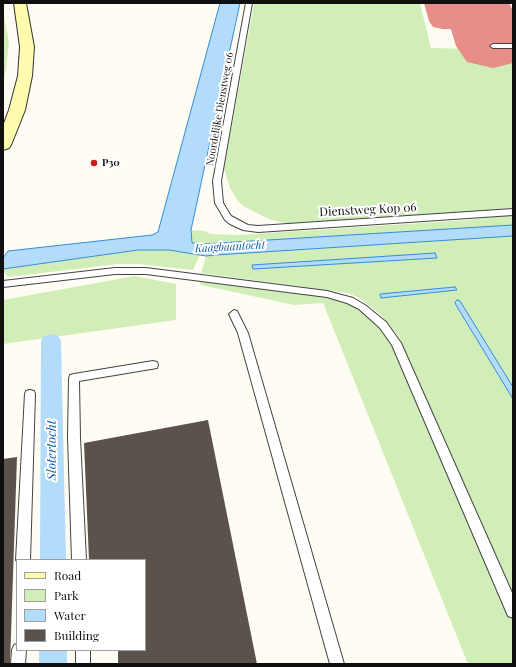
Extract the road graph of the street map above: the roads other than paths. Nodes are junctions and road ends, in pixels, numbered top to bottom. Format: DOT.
graph roads {
  1 [pos="20,3"];
  2 [pos="249,3"];
  3 [pos="493,46"];
  4 [pos="513,46"];
  5 [pos="3,145"];
  6 [pos="513,212"];
  7 [pos="228,218"];
  8 [pos="3,284"];
  9 [pos="234,314"];
  10 [pos="153,365"];
  11 [pos="30,394"];
  12 [pos="23,559"];
  13 [pos="79,559"];
  14 [pos="513,611"];
  15 [pos="19,651"];
  16 [pos="83,651"];
  17 [pos="18,664"];
  18 [pos="83,664"];
  19 [pos="337,664"];
  1 -- 5 [label="street"];
  2 -- 7 [label="lane, Noordelijke Dienstweg 06"];
  3 -- 4 [label="lane"];
  6 -- 7 [label="lane, Dienstweg Kop 06"];
  8 -- 14 [label="lane"];
  9 -- 19 [label="lane"];
  10 -- 13 [label="lane"];
  11 -- 12 [label="lane"];
  15 -- 17 [label="lane"];
  16 -- 18 [label="lane"];
}
